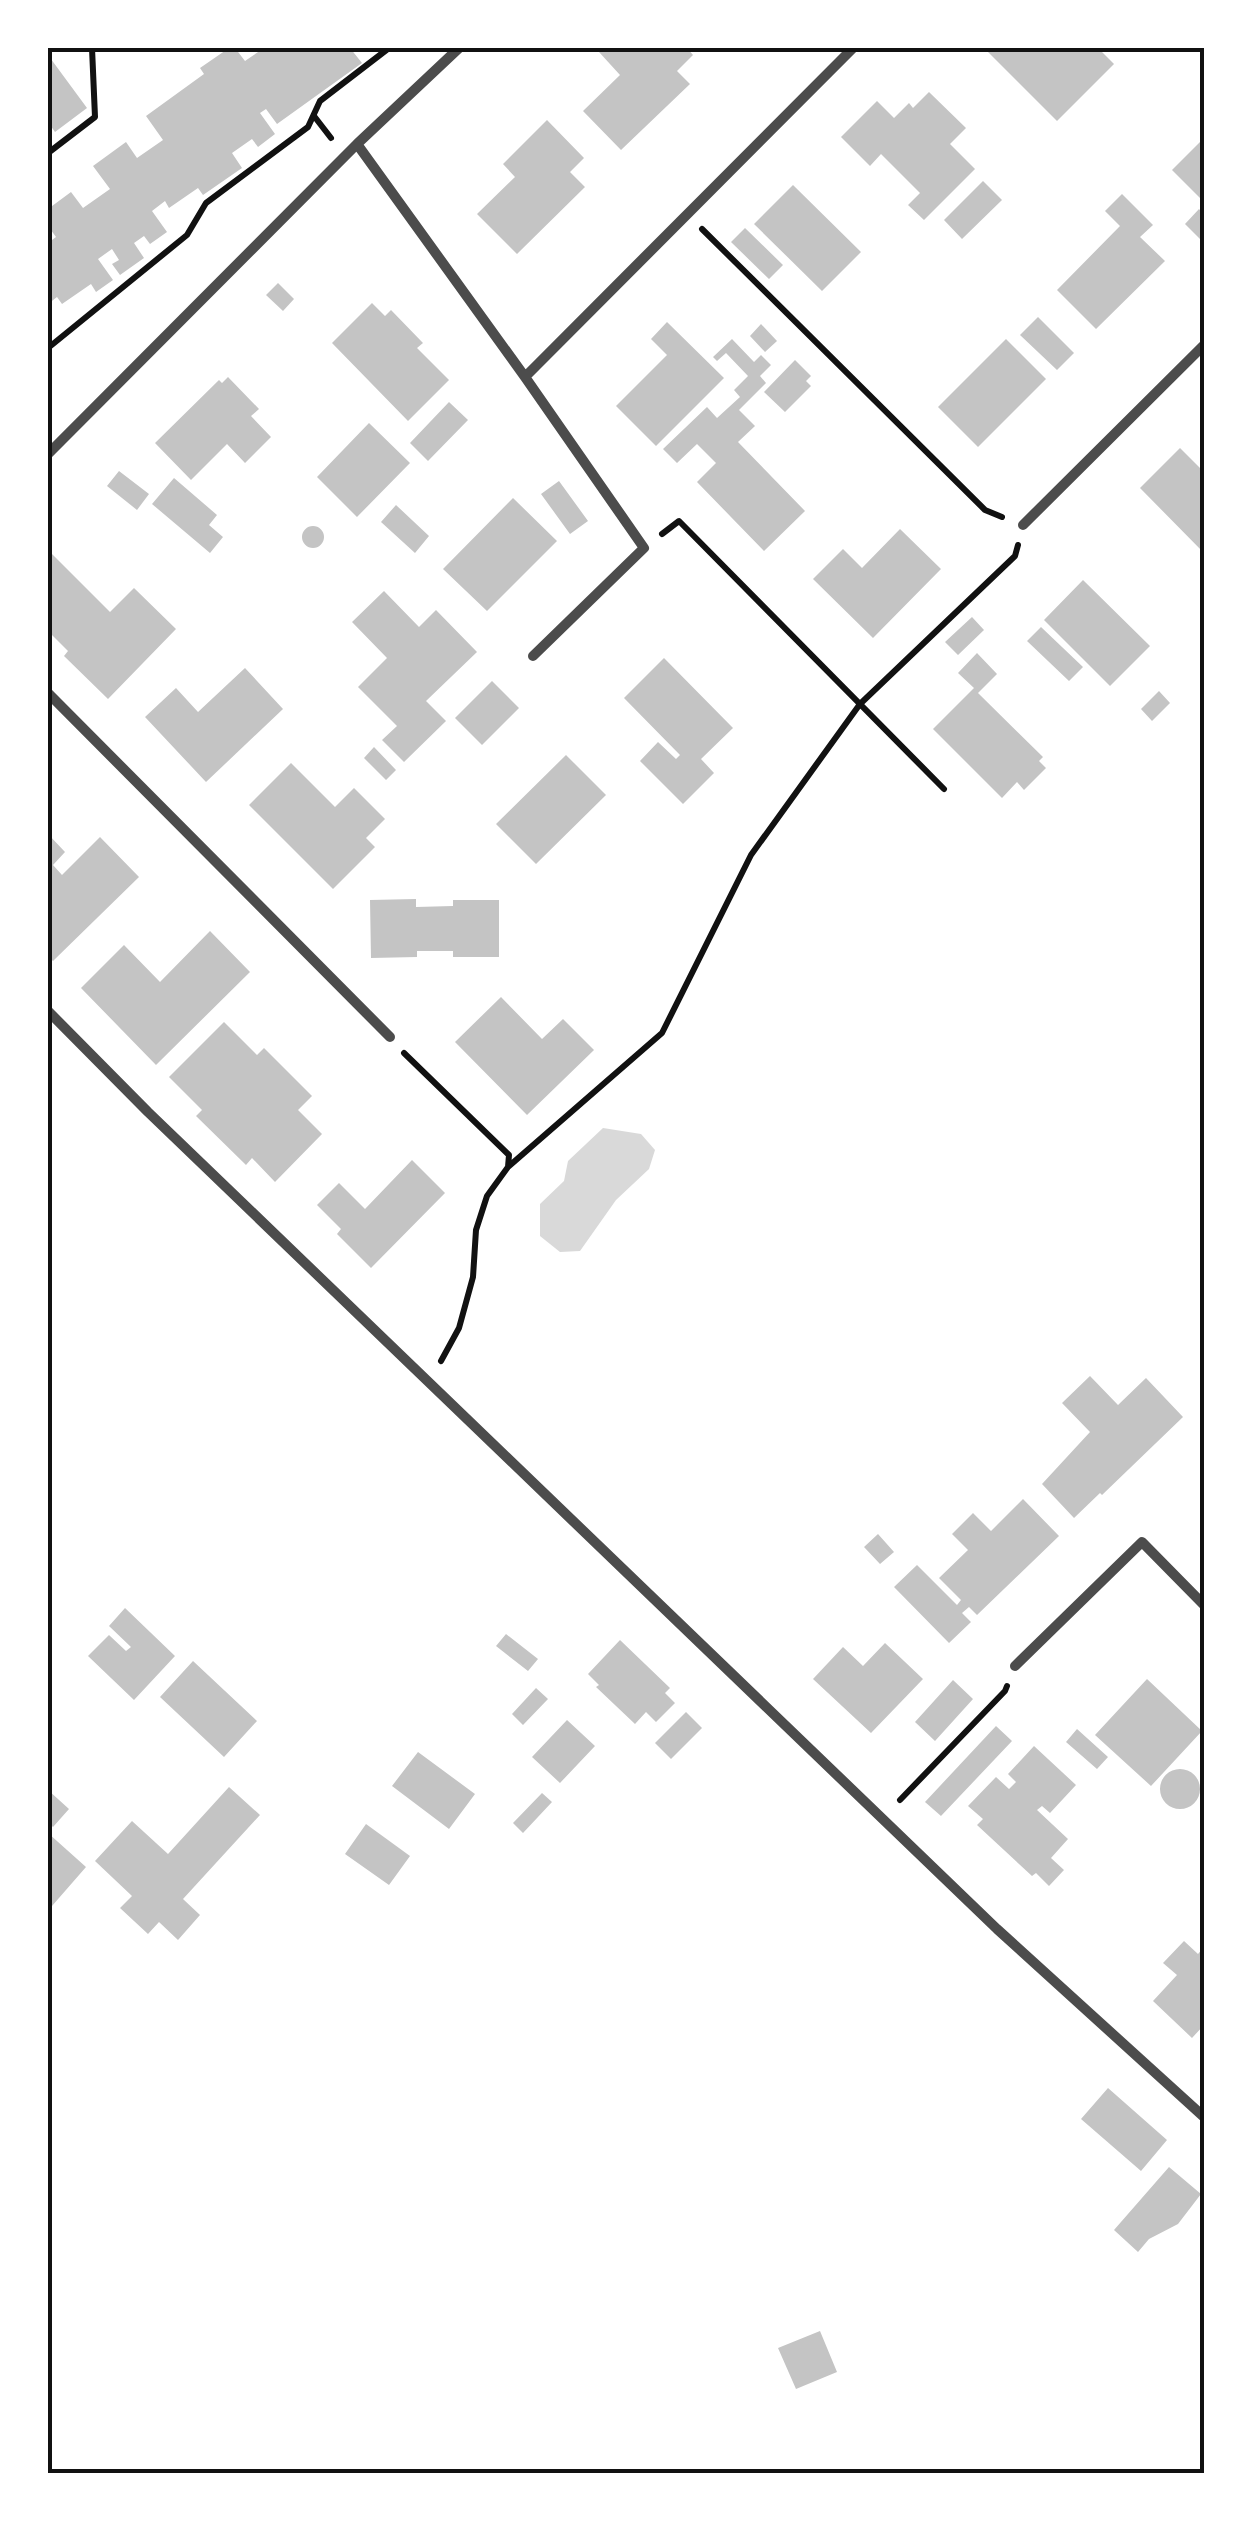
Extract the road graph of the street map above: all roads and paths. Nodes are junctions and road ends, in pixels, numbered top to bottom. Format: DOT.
graph roads {
  1 [pos="92,48"];
  2 [pos="389,48"];
  3 [pos="459,48"];
  4 [pos="853,48"];
  5 [pos="357,144"];
  6 [pos="48,153"];
  7 [pos="687,214"];
  8 [pos="1204,345"];
  9 [pos="48,348"];
  10 [pos="525,377"];
  11 [pos="48,454"];
  12 [pos="1023,525"];
  13 [pos="644,548"];
  14 [pos="533,656"];
  15 [pos="48,693"];
  16 [pos="860,704"];
  17 [pos="944,789"];
  18 [pos="48,1011"];
  19 [pos="390,1038"];
  20 [pos="508,1167"];
  21 [pos="427,1381"];
  22 [pos="1204,1605"];
  23 [pos="1015,1666"];
  24 [pos="882,1819"];
  25 [pos="1204,2116"];
  1 -- 6 [label="path"];
  2 -- 9 [label="path"];
  3 -- 5 [label="street"];
  4 -- 7 [label="street"];
  5 -- 10 [label="street"];
  5 -- 11 [label="street"];
  7 -- 10 [label="street"];
  7 -- 12 [label="path"];
  8 -- 12 [label="street"];
  10 -- 13 [label="street"];
  12 -- 16 [label="path"];
  13 -- 14 [label="street"];
  13 -- 16 [label="path"];
  15 -- 19 [label="street"];
  16 -- 17 [label="path"];
  16 -- 20 [label="path"];
  18 -- 21 [label="street"];
  19 -- 20 [label="path"];
  20 -- 21 [label="path"];
  21 -- 24 [label="street"];
  22 -- 23 [label="street"];
  23 -- 24 [label="path"];
  24 -- 25 [label="street"];
}
